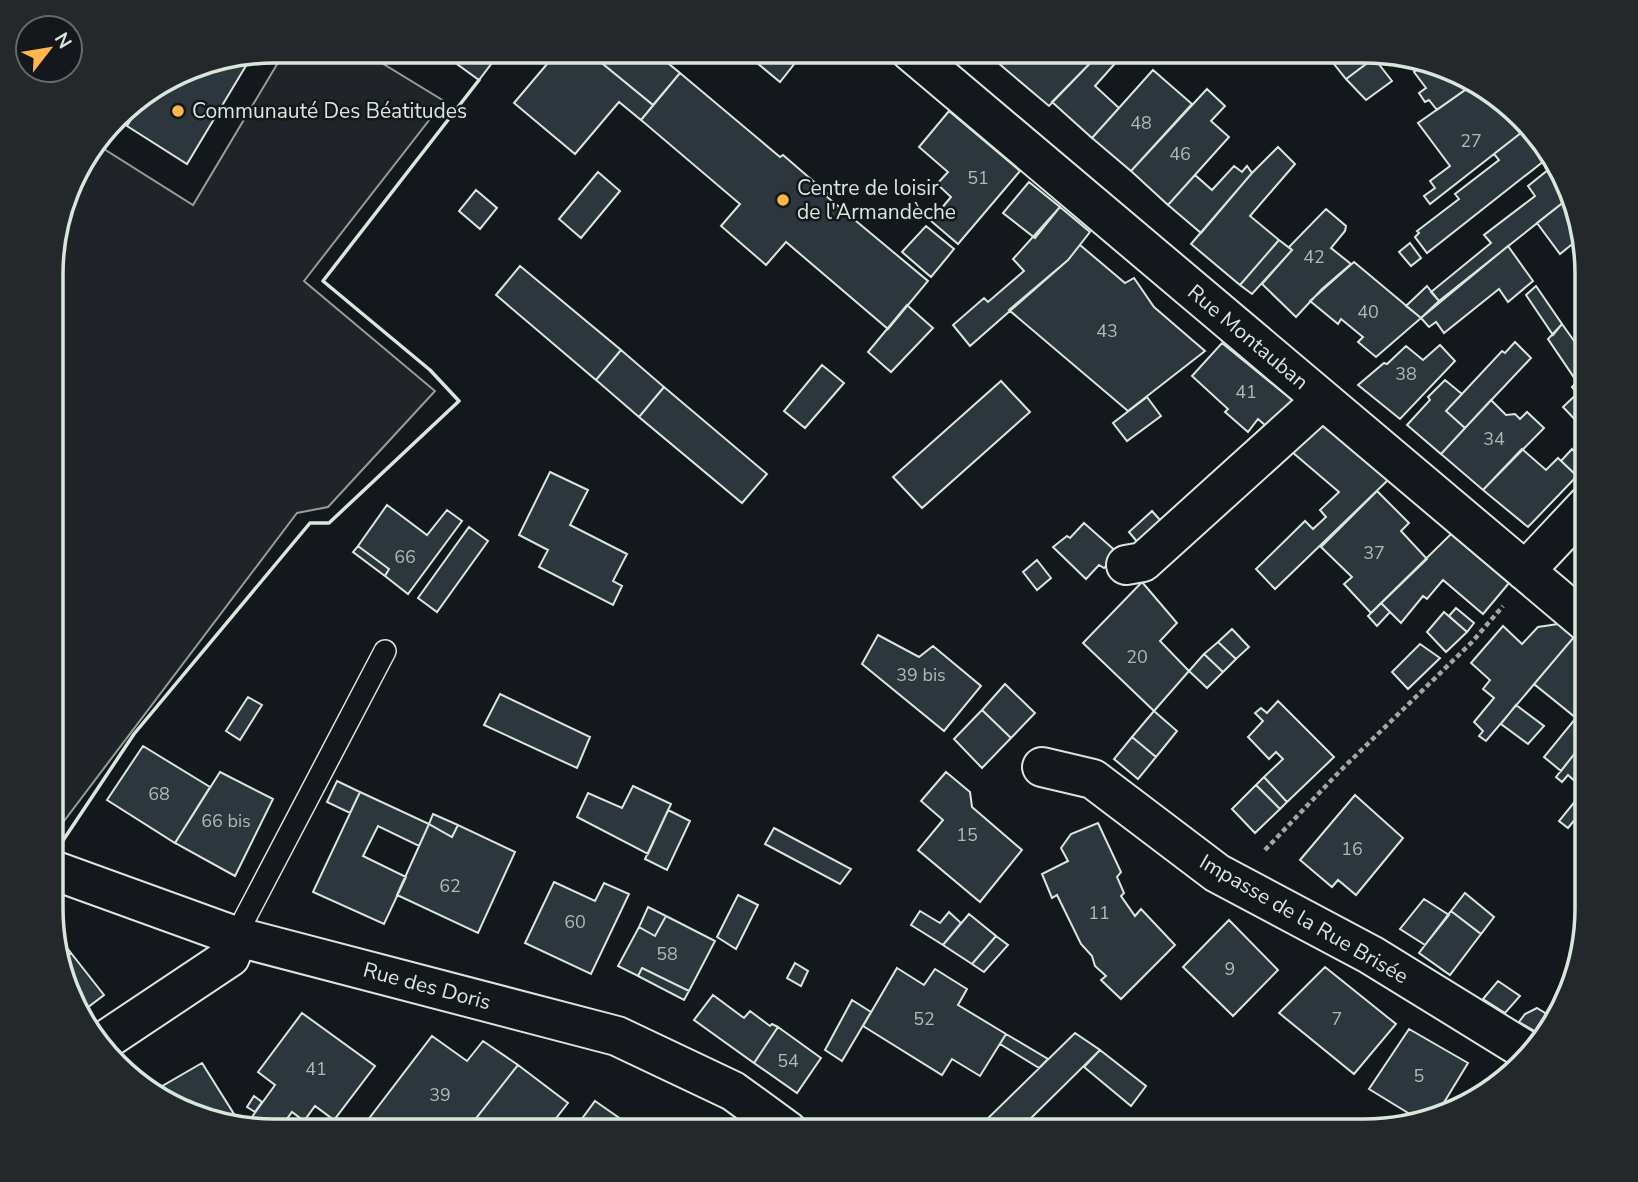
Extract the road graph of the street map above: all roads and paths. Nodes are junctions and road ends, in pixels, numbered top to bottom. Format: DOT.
graph roads {
  1 [pos="923,63"];
  2 [pos="1322,400"];
  3 [pos="1575,518"];
  4 [pos="1126,565"];
  5 [pos="1525,571"];
  6 [pos="1503,605"];
  7 [pos="1575,610"];
  8 [pos="385,651"];
  9 [pos="1042,766"];
  10 [pos="63,874"];
  11 [pos="1236,882"];
  12 [pos="238,937"];
  13 [pos="108,1038"];
  14 [pos="1521,1048"];
  15 [pos="772,1119"];
  1 -- 2 [label="street, Rue Montauban"];
  2 -- 4 [label="street"];
  2 -- 5 [label="street, Rue Montauban"];
  3 -- 5 [label="street"];
  5 -- 7 [label="street, Rue Montauban"];
  6 -- 11 [label="path"];
  8 -- 12 [label="lane"];
  9 -- 11 [label="street, Impasse de la Rue Brisée"];
  10 -- 12 [label="street, Rue des Doris"];
  11 -- 14 [label="street, Impasse de la Rue Brisée"];
  12 -- 13 [label="street"];
  12 -- 15 [label="street, Rue des Doris"];
}
